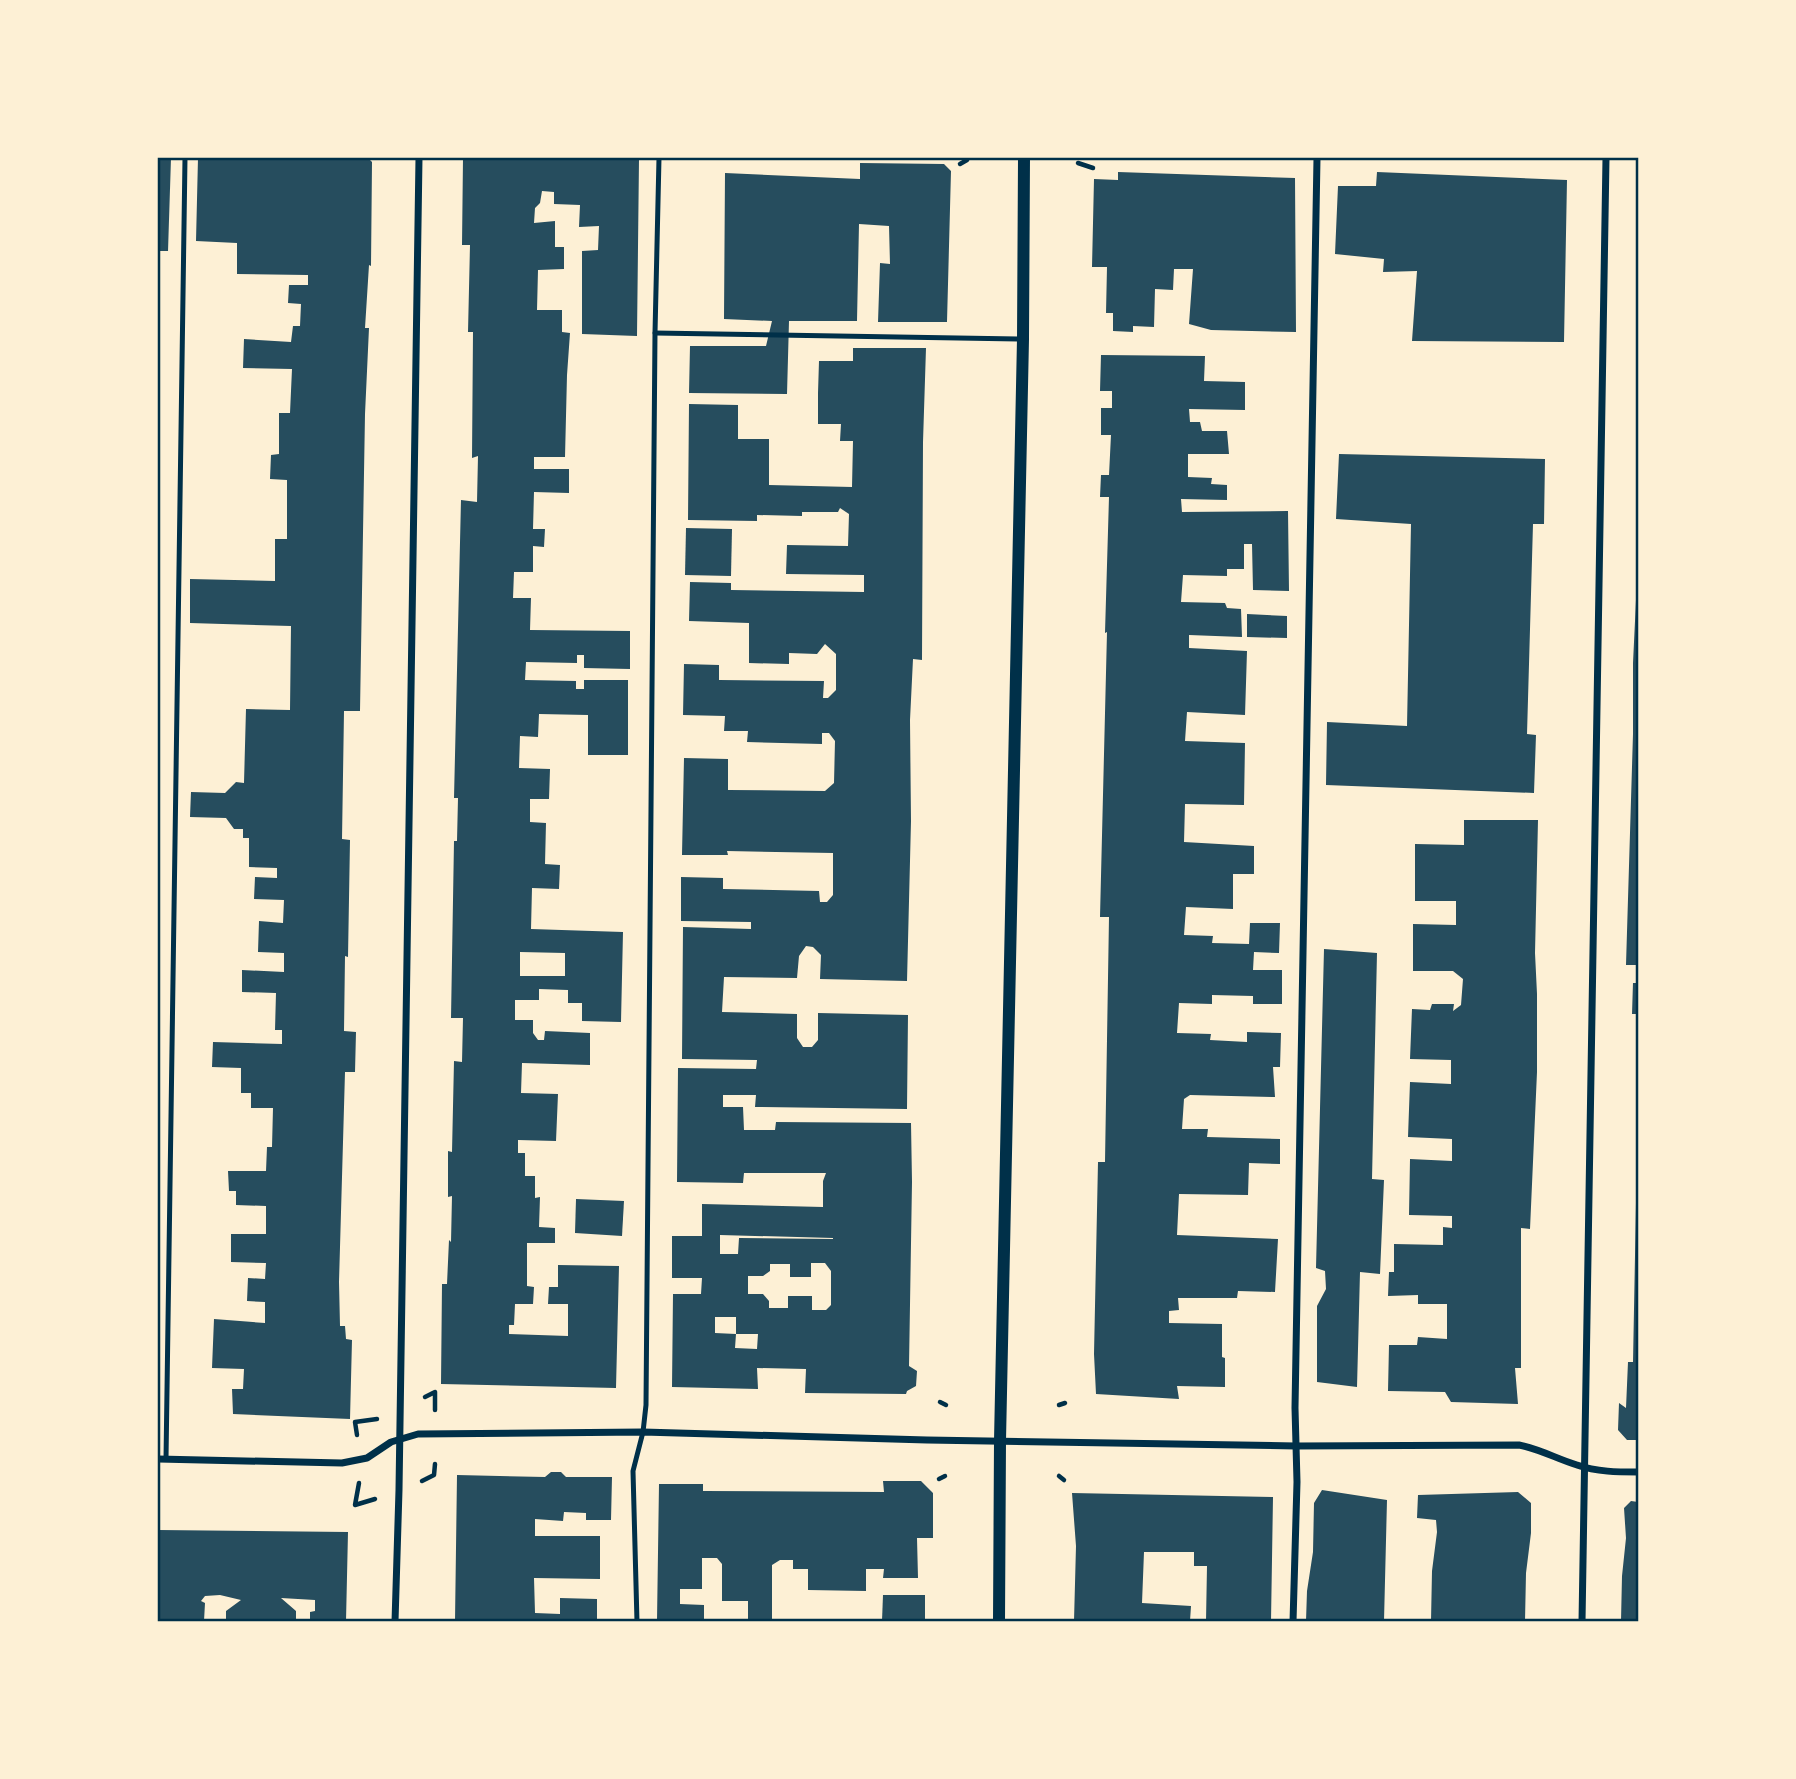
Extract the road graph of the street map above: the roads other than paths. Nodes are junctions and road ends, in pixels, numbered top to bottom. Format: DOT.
graph roads {
  1 [pos="184,158"];
  2 [pos="419,158"];
  3 [pos="659,158"];
  4 [pos="1024,158"];
  5 [pos="1317,158"];
  6 [pos="1606,158"];
  7 [pos="654,333"];
  8 [pos="1023,339"];
  9 [pos="643,1432"];
  10 [pos="399,1439"];
  11 [pos="1000,1441"];
  12 [pos="1296,1446"];
  13 [pos="162,1459"];
  14 [pos="1584,1467"];
  15 [pos="1639,1472"];
  16 [pos="395,1622"];
  17 [pos="637,1622"];
  18 [pos="999,1622"];
  19 [pos="1293,1622"];
  20 [pos="1582,1622"];
  1 -- 13 [label="lane"];
  2 -- 10 [label="street"];
  3 -- 7 [label="lane"];
  4 -- 8 [label="street"];
  5 -- 12 [label="street"];
  6 -- 14 [label="street"];
  7 -- 8 [label="lane"];
  7 -- 9 [label="lane"];
  8 -- 11 [label="street"];
  9 -- 10 [label="street"];
  9 -- 11 [label="street"];
  9 -- 17 [label="lane"];
  10 -- 13 [label="street"];
  10 -- 16 [label="street"];
  11 -- 12 [label="street"];
  11 -- 18 [label="street"];
  12 -- 14 [label="street"];
  12 -- 19 [label="street"];
  14 -- 15 [label="street"];
  14 -- 20 [label="street"];
}
